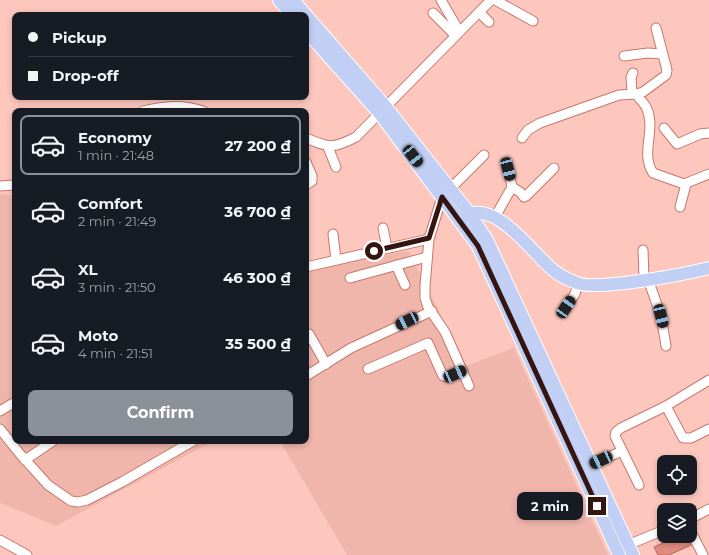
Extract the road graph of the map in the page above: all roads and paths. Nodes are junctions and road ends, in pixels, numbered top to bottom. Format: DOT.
graph roads {
  1 [pos="279,0"];
  2 [pos="293,0"];
  3 [pos="441,0"];
  4 [pos="491,0"];
  5 [pos="495,0"];
  6 [pos="289,12"];
  7 [pos="303,12"];
  8 [pos="480,12"];
  9 [pos="433,13"];
  10 [pos="309,20"];
  11 [pos="533,21"];
  12 [pos="489,22"];
  13 [pos="656,28"];
  14 [pos="457,33"];
  15 [pos="309,34"];
  16 [pos="662,54"];
  17 [pos="624,56"];
  18 [pos="633,73"];
  19 [pos="634,94"];
  20 [pos="160,108"];
  21 [pos="194,108"];
  22 [pos="383,111"];
  23 [pos="664,128"];
  24 [pos="709,133"];
  25 [pos="522,138"];
  26 [pos="309,139"];
  27 [pos="328,147"];
  28 [pos="484,155"];
  29 [pos="336,167"];
  30 [pos="554,168"];
  31 [pos="309,169"];
  32 [pos="508,169"];
  33 [pos="709,174"];
  34 [pos="309,184"];
  35 [pos="686,184"];
  36 [pos="12,185"];
  37 [pos="0,186"];
  38 [pos="512,187"];
  39 [pos="446,193"];
  40 [pos="680,207"];
  41 [pos="470,214"];
  42 [pos="495,217"];
  43 [pos="459,220"];
  44 [pos="383,228"];
  45 [pos="333,234"];
  46 [pos="429,238"];
  47 [pos="387,248"];
  48 [pos="643,250"];
  49 [pos="428,257"];
  50 [pos="336,260"];
  51 [pos="396,265"];
  52 [pos="309,266"];
  53 [pos="709,268"];
  54 [pos="350,278"];
  55 [pos="646,279"];
  56 [pos="578,284"];
  57 [pos="405,286"];
  58 [pos="566,307"];
  59 [pos="432,311"];
  60 [pos="309,334"];
  61 [pos="666,346"];
  62 [pos="326,364"];
  63 [pos="368,369"];
  64 [pos="462,370"];
  65 [pos="309,372"];
  66 [pos="709,380"];
  67 [pos="469,386"];
  68 [pos="12,404"];
  69 [pos="666,406"];
  70 [pos="0,411"];
  71 [pos="0,429"];
  72 [pos="709,429"];
  73 [pos="12,444"];
  74 [pos="12,444"];
  75 [pos="49,444"];
  76 [pos="188,444"];
  77 [pos="622,451"];
  78 [pos="25,460"];
  79 [pos="591,465"];
  80 [pos="639,485"];
  81 [pos="709,510"];
  82 [pos="697,516"];
  83 [pos="657,534"];
  84 [pos="0,540"];
  85 [pos="697,543"];
  86 [pos="631,550"];
  87 [pos="618,552"];
  88 [pos="27,555"];
  89 [pos="703,555"];
  1 -- 6 [label="main road"];
  2 -- 7 [label="main road"];
  3 -- 14 [label="street"];
  4 -- 8 [label="street"];
  5 -- 11 [label="street"];
  8 -- 12 [label="street"];
  8 -- 14 [label="street"];
  9 -- 14 [label="street"];
  10 -- 22 [label="main road"];
  13 -- 16 [label="street"];
  14 -- 22 [label="street"];
  15 -- 22 [label="main road"];
  16 -- 17 [label="street"];
  16 -- 19 [label="street"];
  18 -- 19 [label="street"];
  19 -- 25 [label="street"];
  19 -- 35 [label="street"];
  20 -- 21 [label="street"];
  22 -- 27 [label="street"];
  22 -- 39 [label="main road"];
  23 -- 24 [label="street"];
  26 -- 27 [label="street"];
  27 -- 29 [label="street"];
  28 -- 39 [label="street"];
  30 -- 38 [label="street"];
  31 -- 34 [label="street"];
  32 -- 38 [label="street"];
  33 -- 35 [label="street"];
  35 -- 40 [label="street"];
  36 -- 37 [label="street"];
  38 -- 42 [label="street"];
  39 -- 41 [label="main road"];
  39 -- 43 [label="main road"];
  39 -- 46 [label="street"];
  41 -- 42 [label="main road"];
  41 -- 43 [label="main road"];
  41 -- 79 [label="main road"];
  42 -- 56 [label="main road"];
  43 -- 87 [label="main road"];
  44 -- 47 [label="street"];
  45 -- 50 [label="street"];
  46 -- 47 [label="street"];
  46 -- 49 [label="street"];
  47 -- 50 [label="street"];
  48 -- 55 [label="street"];
  49 -- 51 [label="street"];
  49 -- 59 [label="street"];
  50 -- 52 [label="street"];
  51 -- 54 [label="street"];
  51 -- 57 [label="street"];
  53 -- 55 [label="main road"];
  55 -- 56 [label="main road"];
  55 -- 61 [label="street"];
  56 -- 58 [label="street"];
  59 -- 62 [label="street"];
  59 -- 64 [label="street"];
  60 -- 62 [label="street"];
  62 -- 65 [label="street"];
  63 -- 64 [label="street"];
  64 -- 67 [label="street"];
  66 -- 69 [label="street"];
  68 -- 70 [label="street"];
  69 -- 72 [label="street"];
  69 -- 77 [label="street"];
  71 -- 73 [label="street"];
  74 -- 78 [label="street"];
  75 -- 78 [label="street"];
  76 -- 78 [label="street"];
  77 -- 79 [label="street"];
  77 -- 80 [label="street"];
  79 -- 86 [label="main road"];
  81 -- 82 [label="street"];
  83 -- 86 [label="street"];
  84 -- 88 [label="street"];
  85 -- 89 [label="street"];
  86 -- 87 [label="street"];
}
